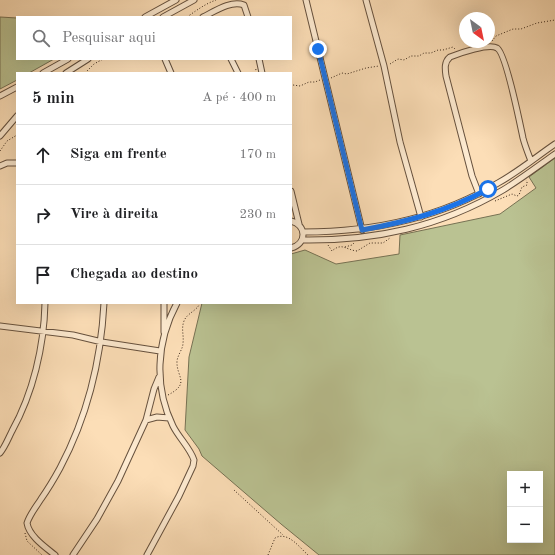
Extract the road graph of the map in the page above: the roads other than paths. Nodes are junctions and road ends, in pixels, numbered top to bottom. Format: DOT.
graph roads {
  1 [pos="176,0"];
  2 [pos="194,0"];
  3 [pos="306,0"];
  4 [pos="366,0"];
  5 [pos="147,16"];
  6 [pos="165,16"];
  7 [pos="206,16"];
  8 [pos="248,16"];
  9 [pos="66,60"];
  10 [pos="86,60"];
  11 [pos="165,60"];
  12 [pos="232,60"];
  13 [pos="259,60"];
  14 [pos="45,72"];
  15 [pos="68,72"];
  16 [pos="171,72"];
  17 [pos="238,72"];
  18 [pos="262,72"];
  19 [pos="16,88"];
  20 [pos="0,96"];
  21 [pos="16,117"];
  22 [pos="0,136"];
  23 [pos="555,144"];
  24 [pos="555,154"];
  25 [pos="531,161"];
  26 [pos="16,163"];
  27 [pos="0,166"];
  28 [pos="478,194"];
  29 [pos="292,195"];
  30 [pos="421,217"];
  31 [pos="292,221"];
  32 [pos="299,224"];
  33 [pos="362,230"];
  34 [pos="303,232"];
  35 [pos="302,240"];
  36 [pos="292,248"];
  37 [pos="45,304"];
  38 [pos="104,304"];
  39 [pos="164,304"];
  40 [pos="177,304"];
  41 [pos="0,326"];
  42 [pos="42,331"];
  43 [pos="164,335"];
  44 [pos="102,342"];
  45 [pos="160,351"];
  46 [pos="160,376"];
  47 [pos="169,418"];
  48 [pos="146,420"];
  49 [pos="0,453"];
  50 [pos="55,555"];
  51 [pos="74,555"];
  52 [pos="147,555"];
  1 -- 5 [label="street"];
  2 -- 6 [label="street"];
  3 -- 33 [label="street"];
  4 -- 30 [label="street"];
  7 -- 8 [label="street"];
  9 -- 14 [label="street"];
  10 -- 15 [label="street"];
  11 -- 16 [label="street"];
  12 -- 17 [label="street"];
  13 -- 18 [label="street"];
  19 -- 20 [label="street"];
  21 -- 22 [label="street"];
  23 -- 25 [label="street"];
  24 -- 35 [label="street"];
  25 -- 28 [label="street"];
  25 -- 28 [label="street"];
  26 -- 27 [label="street"];
  28 -- 30 [label="street"];
  29 -- 32 [label="street"];
  30 -- 33 [label="street"];
  31 -- 32 [label="street"];
  32 -- 34 [label="street"];
  33 -- 34 [label="street"];
  34 -- 35 [label="street"];
  35 -- 36 [label="street"];
  37 -- 42 [label="street"];
  38 -- 44 [label="street"];
  39 -- 43 [label="street"];
  40 -- 43 [label="street"];
  41 -- 42 [label="street"];
  42 -- 44 [label="street"];
  42 -- 49 [label="street"];
  43 -- 45 [label="street"];
  44 -- 45 [label="street"];
  44 -- 50 [label="street"];
  45 -- 46 [label="street"];
  46 -- 47 [label="street"];
  46 -- 48 [label="street"];
  47 -- 48 [label="street"];
  47 -- 52 [label="street"];
  48 -- 51 [label="street"];
}
